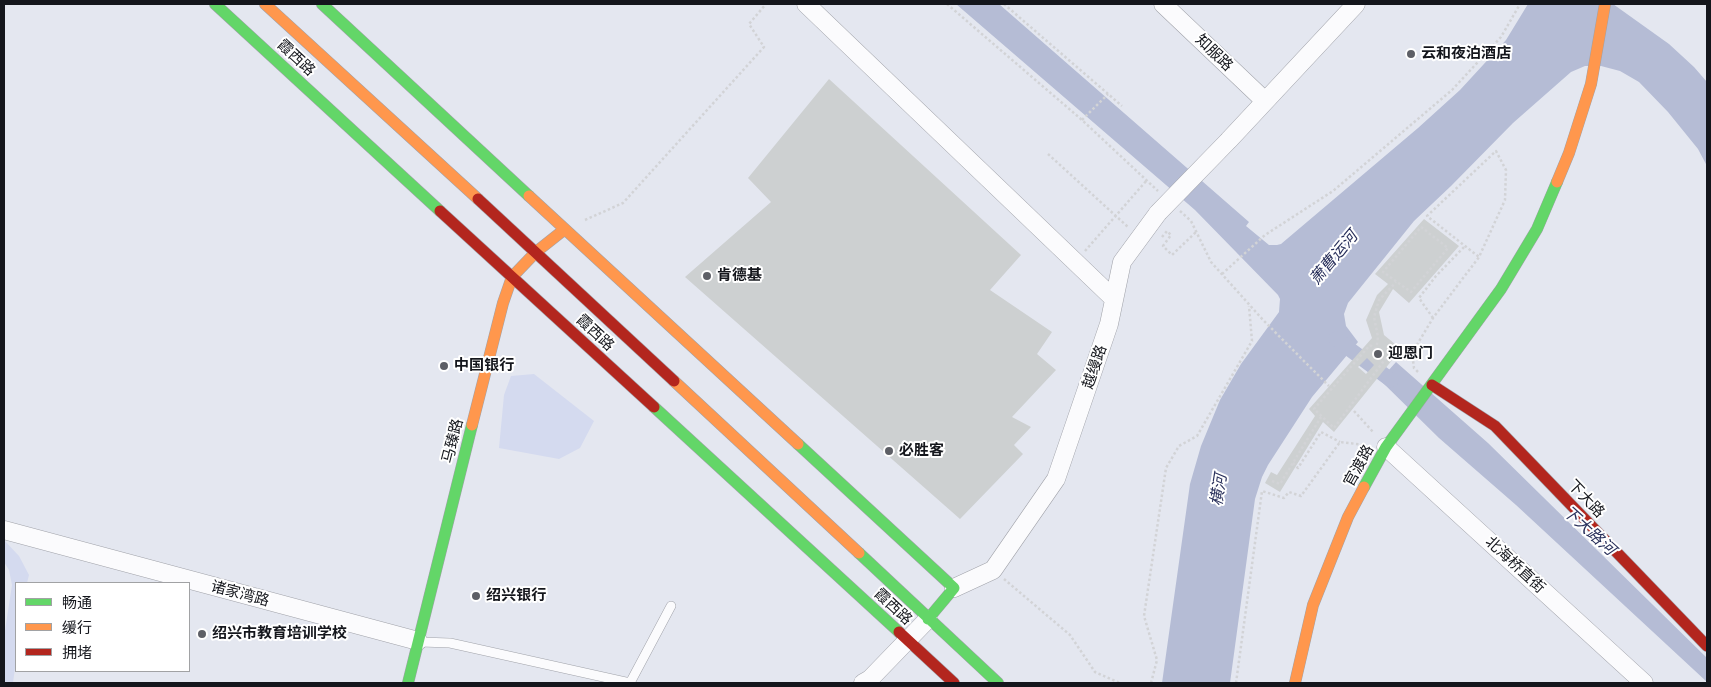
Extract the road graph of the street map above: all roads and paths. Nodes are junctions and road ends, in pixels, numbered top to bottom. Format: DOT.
graph roads {
  1 [pos="215,4"];
  2 [pos="265,4"];
  3 [pos="322,4"];
  4 [pos="766,4"];
  5 [pos="806,4"];
  6 [pos="947,4"];
  7 [pos="1004,4"];
  8 [pos="1163,4"];
  9 [pos="1356,4"];
  10 [pos="1520,4"];
  11 [pos="1605,4"];
  12 [pos="1108,94"];
  13 [pos="1265,102"];
  14 [pos="1122,106"];
  15 [pos="1082,120"];
  16 [pos="1048,154"];
  17 [pos="1147,180"];
  18 [pos="1160,192"];
  19 [pos="1179,210"];
  20 [pos="1117,215"];
  21 [pos="565,229"];
  22 [pos="1196,232"];
  23 [pos="1140,236"];
  24 [pos="1465,246"];
  25 [pos="536,252"];
  26 [pos="1479,256"];
  27 [pos="1076,262"];
  28 [pos="1429,270"];
  29 [pos="1222,274"];
  30 [pos="1436,276"];
  31 [pos="512,277"];
  32 [pos="1396,282"];
  33 [pos="1114,300"];
  34 [pos="1248,304"];
  35 [pos="1433,318"];
  36 [pos="1376,350"];
  37 [pos="1432,385"];
  38 [pos="1329,386"];
  39 [pos="1354,411"];
  40 [pos="1321,417"];
  41 [pos="1340,442"];
  42 [pos="1386,447"];
  43 [pos="1293,463"];
  44 [pos="1272,481"];
  45 [pos="4,530"];
  46 [pos="993,570"];
  47 [pos="954,588"];
  48 [pos="671,606"];
  49 [pos="928,618"];
  50 [pos="908,640"];
  51 [pos="418,642"];
  52 [pos="1707,646"];
  53 [pos="408,683"];
  54 [pos="630,683"];
  55 [pos="863,683"];
  56 [pos="954,683"];
  57 [pos="998,683"];
  58 [pos="1120,683"];
  59 [pos="1151,683"];
  60 [pos="1236,683"];
  61 [pos="1295,683"];
  62 [pos="1644,683"];
  1 -- 31 [label="main road, 霞西路"];
  2 -- 25 [label="main road, 霞西路"];
  3 -- 21 [label="main road"];
  4 -- 21 [label="path"];
  5 -- 27 [label="street"];
  6 -- 15 [label="path"];
  7 -- 12 [label="path"];
  8 -- 13 [label="street, 知服路"];
  9 -- 13 [label="street, 越缦路"];
  10 -- 29 [label="path"];
  11 -- 37 [label="main road, 官渡路"];
  12 -- 14 [label="path"];
  12 -- 15 [label="path"];
  13 -- 23 [label="street, 越缦路, bridge"];
  15 -- 17 [label="path"];
  16 -- 20 [label="path"];
  17 -- 18 [label="path"];
  17 -- 20 [label="path"];
  19 -- 22 [label="path"];
  20 -- 27 [label="path"];
  21 -- 25 [label="main road, 马臻路"];
  21 -- 47 [label="main road"];
  22 -- 23 [label="path"];
  22 -- 29 [label="path"];
  23 -- 33 [label="street, 越缦路"];
  24 -- 26 [label="path"];
  24 -- 26 [label="path"];
  24 -- 30 [label="path"];
  25 -- 31 [label="main road, 马臻路"];
  25 -- 49 [label="main road, 霞西路"];
  26 -- 35 [label="path"];
  27 -- 33 [label="street"];
  28 -- 30 [label="path"];
  28 -- 32 [label="path"];
  28 -- 32 [label="path"];
  29 -- 34 [label="path"];
  30 -- 35 [label="path"];
  31 -- 50 [label="main road, 霞西路"];
  31 -- 51 [label="main road, 马臻路"];
  32 -- 36 [label="path"];
  33 -- 46 [label="street, 越缦路"];
  34 -- 38 [label="path"];
  34 -- 59 [label="path"];
  35 -- 37 [label="path"];
  36 -- 40 [label="path"];
  36 -- 40 [label="path"];
  37 -- 42 [label="main road, 官渡路"];
  37 -- 52 [label="main road, 下大路"];
  39 -- 42 [label="path"];
  40 -- 43 [label="path"];
  41 -- 42 [label="path"];
  41 -- 43 [label="path"];
  41 -- 60 [label="path"];
  42 -- 61 [label="main road, 官渡路"];
  42 -- 62 [label="street, 北海桥直街"];
  43 -- 44 [label="path"];
  45 -- 51 [label="street, 诸家湾路"];
  46 -- 47 [label="street"];
  46 -- 58 [label="path"];
  47 -- 49 [label="main road"];
  48 -- 54 [label="lane"];
  49 -- 50 [label="street"];
  49 -- 57 [label="main road, 霞西路"];
  50 -- 55 [label="street"];
  50 -- 56 [label="main road, 霞西路"];
  51 -- 53 [label="main road, 马臻路"];
  51 -- 54 [label="lane"];
}
